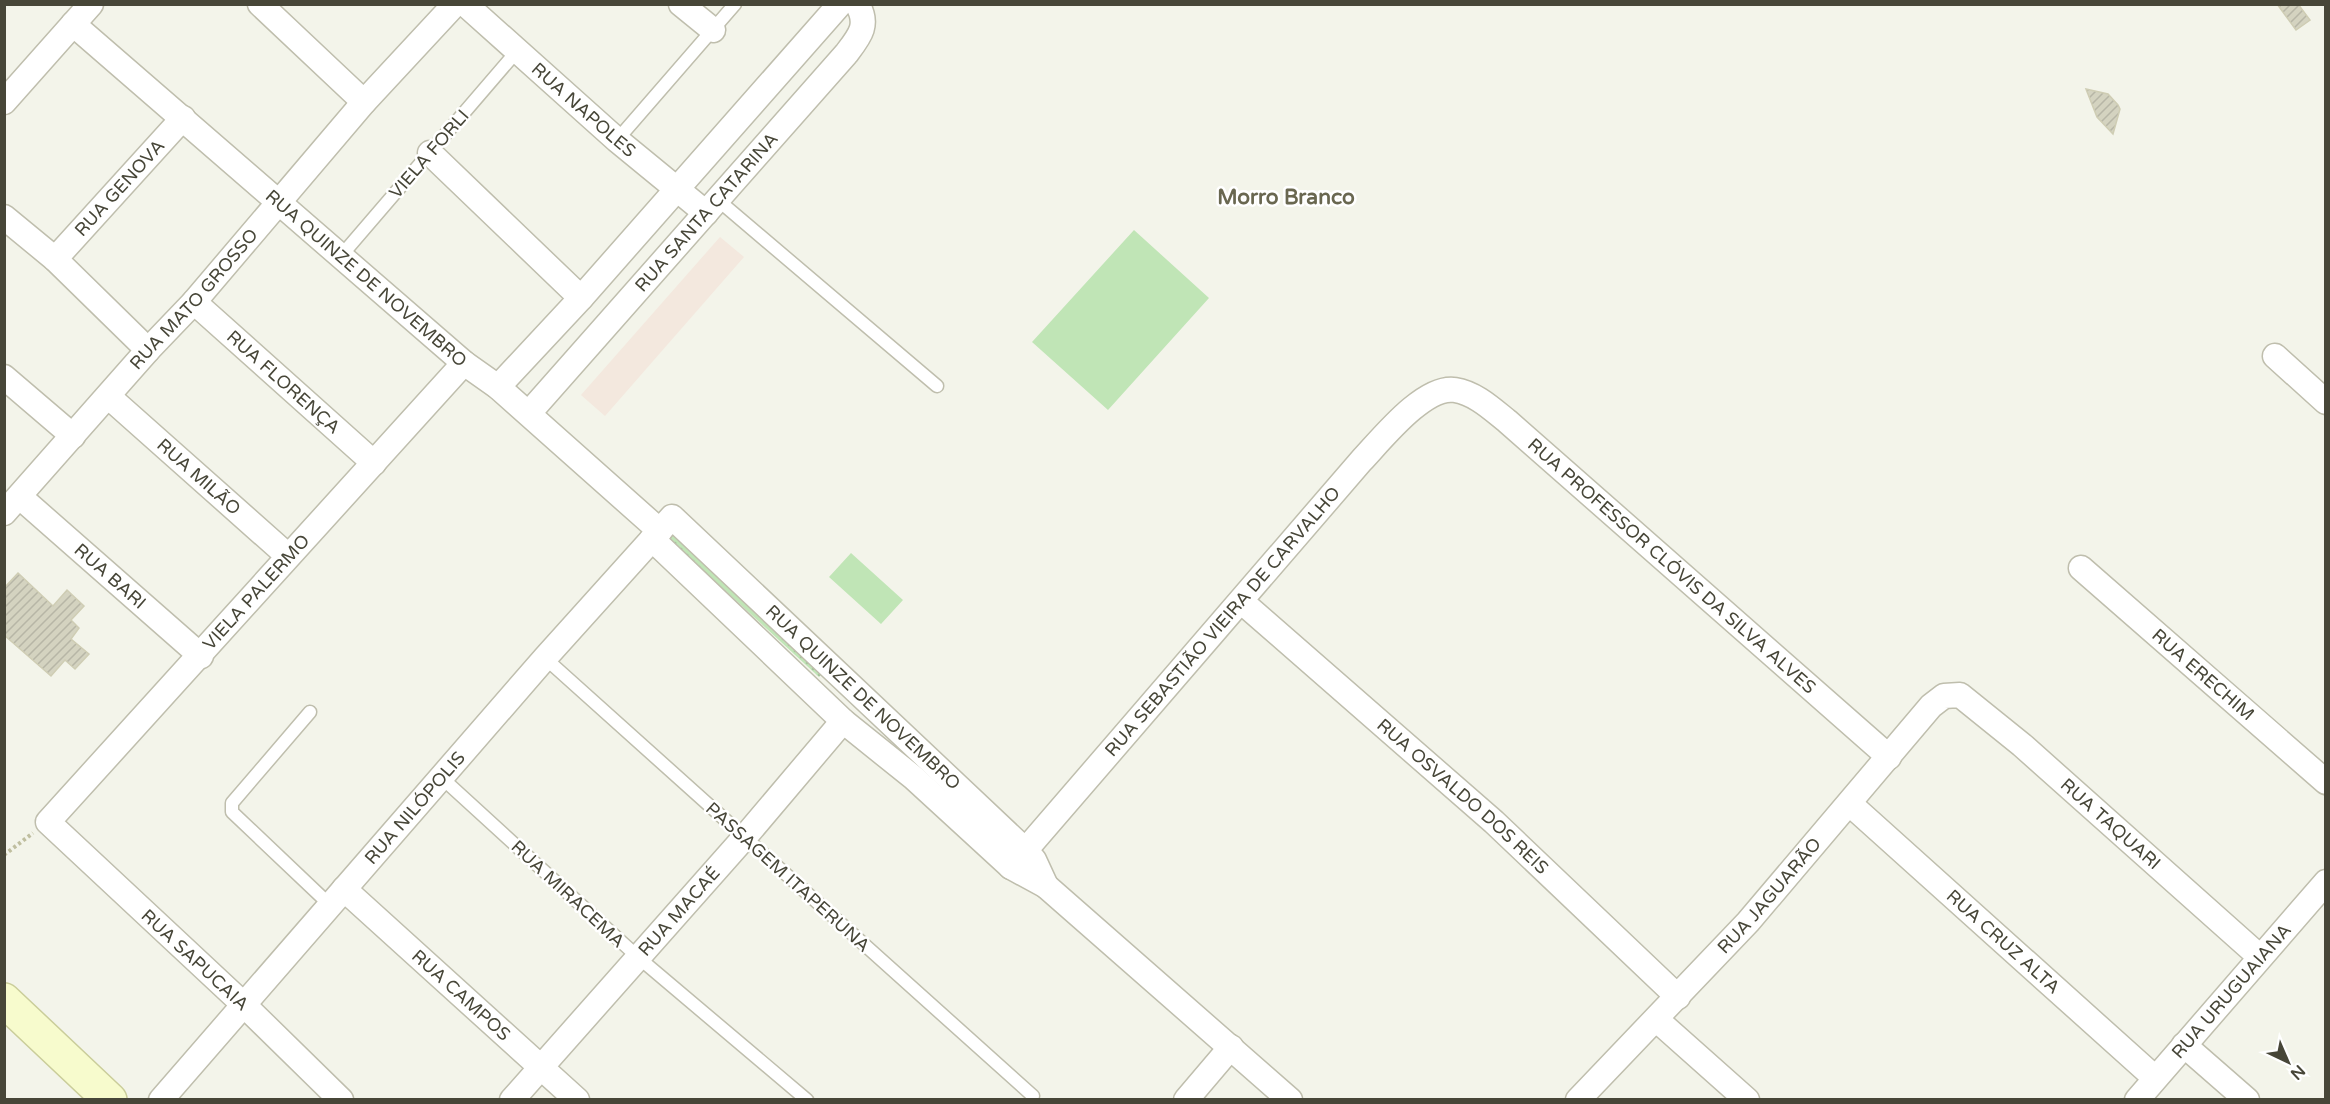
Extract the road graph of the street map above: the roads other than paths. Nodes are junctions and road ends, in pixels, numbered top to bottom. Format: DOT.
graph roads {
  1 [pos="260,4"];
  2 [pos="455,4"];
  3 [pos="465,4"];
  4 [pos="681,4"];
  5 [pos="735,4"];
  6 [pos="840,4"];
  7 [pos="857,4"];
  8 [pos="89,5"];
  9 [pos="73,24"];
  10 [pos="713,30"];
  11 [pos="518,51"];
  12 [pos="4,102"];
  13 [pos="364,102"];
  14 [pos="183,118"];
  15 [pos="617,140"];
  16 [pos="430,153"];
  17 [pos="676,189"];
  18 [pos="278,202"];
  19 [pos="712,207"];
  20 [pos="4,217"];
  21 [pos="341,256"];
  22 [pos="55,258"];
  23 [pos="581,298"];
  24 [pos="194,302"];
  25 [pos="148,350"];
  26 [pos="2275,356"];
  27 [pos="464,363"];
  28 [pos="4,377"];
  29 [pos="937,386"];
  30 [pos="498,387"];
  31 [pos="1446,390"];
  32 [pos="109,397"];
  33 [pos="2325,402"];
  34 [pos="529,413"];
  35 [pos="73,436"];
  36 [pos="374,463"];
  37 [pos="12,505"];
  38 [pos="661,529"];
  39 [pos="288,556"];
  40 [pos="2081,568"];
  41 [pos="1242,602"];
  42 [pos="201,656"];
  43 [pos="545,658"];
  44 [pos="840,676"];
  45 [pos="1960,695"];
  46 [pos="820,697"];
  47 [pos="310,712"];
  48 [pos="843,720"];
  49 [pos="1889,757"];
  50 [pos="442,778"];
  51 [pos="2325,782"];
  52 [pos="1850,804"];
  53 [pos="48,822"];
  54 [pos="744,838"];
  55 [pos="1018,859"];
  56 [pos="2325,882"];
  57 [pos="337,897"];
  58 [pos="2260,957"];
  59 [pos="639,958"];
  60 [pos="1678,997"];
  61 [pos="4,1000"];
  62 [pos="243,1004"];
  63 [pos="1657,1020"];
  64 [pos="2184,1045"];
  65 [pos="1231,1047"];
  66 [pos="540,1066"];
  67 [pos="2156,1078"];
  68 [pos="1033,1096"];
  69 [pos="110,1100"];
  70 [pos="161,1100"];
  71 [pos="340,1100"];
  72 [pos="512,1100"];
  73 [pos="577,1100"];
  74 [pos="807,1100"];
  75 [pos="1186,1100"];
  76 [pos="1290,1100"];
  77 [pos="1578,1100"];
  78 [pos="1747,1100"];
  79 [pos="2137,1100"];
  80 [pos="2247,1100"];
  1 -- 13 [label="street"];
  2 -- 13 [label="street, RUA MATO GROSSO"];
  3 -- 11 [label="street, RUA NAPOLES"];
  4 -- 10 [label="street"];
  5 -- 10 [label="lane"];
  6 -- 17 [label="street, RUA SANTA CATARINA"];
  7 -- 19 [label="street, RUA SANTA CATARINA"];
  8 -- 9 [label="street"];
  9 -- 12 [label="street"];
  9 -- 14 [label="street, RUA QUINZE DE NOVEMBRO"];
  10 -- 15 [label="lane"];
  11 -- 15 [label="street, RUA NAPOLES"];
  11 -- 16 [label="lane, VIELA FORLI"];
  13 -- 18 [label="street, RUA MATO GROSSO"];
  14 -- 18 [label="street, RUA QUINZE DE NOVEMBRO"];
  14 -- 22 [label="street, RUA GENOVA"];
  15 -- 17 [label="street, RUA NAPOLES"];
  16 -- 21 [label="lane, VIELA FORLI"];
  16 -- 23 [label="street"];
  17 -- 19 [label="street, RUA NAPOLES"];
  17 -- 23 [label="street, RUA SANTA CATARINA"];
  18 -- 21 [label="street, RUA QUINZE DE NOVEMBRO"];
  18 -- 24 [label="street, RUA MATO GROSSO"];
  19 -- 29 [label="lane"];
  19 -- 34 [label="street, RUA SANTA CATARINA"];
  20 -- 22 [label="street"];
  21 -- 27 [label="street, RUA QUINZE DE NOVEMBRO"];
  22 -- 25 [label="street"];
  23 -- 30 [label="street, RUA SANTA CATARINA"];
  24 -- 25 [label="street, RUA MATO GROSSO"];
  24 -- 36 [label="street, RUA FLORENÇA"];
  25 -- 32 [label="street, RUA MATO GROSSO"];
  26 -- 33 [label="street"];
  27 -- 30 [label="street, RUA QUINZE DE NOVEMBRO"];
  27 -- 36 [label="street, VIELA PALERMO"];
  28 -- 35 [label="street"];
  30 -- 34 [label="street, RUA QUINZE DE NOVEMBRO"];
  31 -- 41 [label="street, RUA SEBASTIÃO VIEIRA DE CARVALHO"];
  31 -- 49 [label="street, RUA PROFESSOR CLÓVIS DA SILVA ALVES"];
  32 -- 35 [label="street, RUA MATO GROSSO"];
  32 -- 39 [label="street, RUA MILÃO"];
  34 -- 38 [label="street, RUA QUINZE DE NOVEMBRO"];
  35 -- 37 [label="street, RUA MATO GROSSO"];
  36 -- 39 [label="street, VIELA PALERMO"];
  37 -- 42 [label="street, RUA BARI"];
  38 -- 43 [label="street, RUA NILÓPOLIS"];
  38 -- 44 [label="street, RUA QUINZE DE NOVEMBRO"];
  38 -- 46 [label="street, RUA QUINZE DE NOVEMBRO"];
  39 -- 42 [label="street, VIELA PALERMO"];
  40 -- 51 [label="street, RUA ERECHIM"];
  41 -- 55 [label="street, RUA SEBASTIÃO VIEIRA DE CARVALHO"];
  41 -- 60 [label="street, RUA OSVALDO DOS REIS"];
  42 -- 53 [label="street, VIELA PALERMO"];
  43 -- 50 [label="street, RUA NILÓPOLIS"];
  43 -- 54 [label="lane, PASSAGEM ITAPERUNA"];
  44 -- 46 [label="street"];
  44 -- 55 [label="street, RUA QUINZE DE NOVEMBRO"];
  45 -- 49 [label="street, RUA JAGUARÃO"];
  45 -- 58 [label="street, RUA TAQUARI"];
  46 -- 48 [label="street, RUA QUINZE DE NOVEMBRO"];
  47 -- 57 [label="lane"];
  48 -- 54 [label="street, RUA MACAÉ"];
  48 -- 55 [label="street, RUA QUINZE DE NOVEMBRO"];
  49 -- 52 [label="street, RUA JAGUARÃO"];
  50 -- 57 [label="street, RUA NILÓPOLIS"];
  50 -- 59 [label="lane, RUA MIRACEMA"];
  52 -- 60 [label="street, RUA JAGUARÃO"];
  52 -- 67 [label="street, RUA CRUZ ALTA"];
  53 -- 62 [label="street, RUA SAPUCAIA"];
  54 -- 59 [label="street, RUA MACAÉ"];
  54 -- 68 [label="lane, PASSAGEM ITAPERUNA"];
  55 -- 65 [label="street, RUA QUINZE DE NOVEMBRO"];
  56 -- 58 [label="street, RUA URUGUAIANA"];
  57 -- 62 [label="street, RUA NILÓPOLIS"];
  57 -- 66 [label="street, RUA CAMPOS"];
  58 -- 64 [label="street, RUA URUGUAIANA"];
  59 -- 66 [label="street, RUA MACAÉ"];
  59 -- 74 [label="lane, RUA MIRACEMA"];
  60 -- 63 [label="street, RUA JAGUARÃO"];
  61 -- 69 [label="street"];
  62 -- 70 [label="street, RUA NILÓPOLIS"];
  62 -- 71 [label="street, RUA SAPUCAIA"];
  63 -- 77 [label="street, RUA JAGUARÃO"];
  63 -- 78 [label="street"];
  64 -- 67 [label="street, RUA URUGUAIANA"];
  64 -- 80 [label="street"];
  65 -- 75 [label="street"];
  65 -- 76 [label="street, RUA QUINZE DE NOVEMBRO"];
  66 -- 72 [label="street, RUA MACAÉ"];
  66 -- 73 [label="street, RUA CAMPOS"];
  67 -- 79 [label="street, RUA URUGUAIANA"];
}
